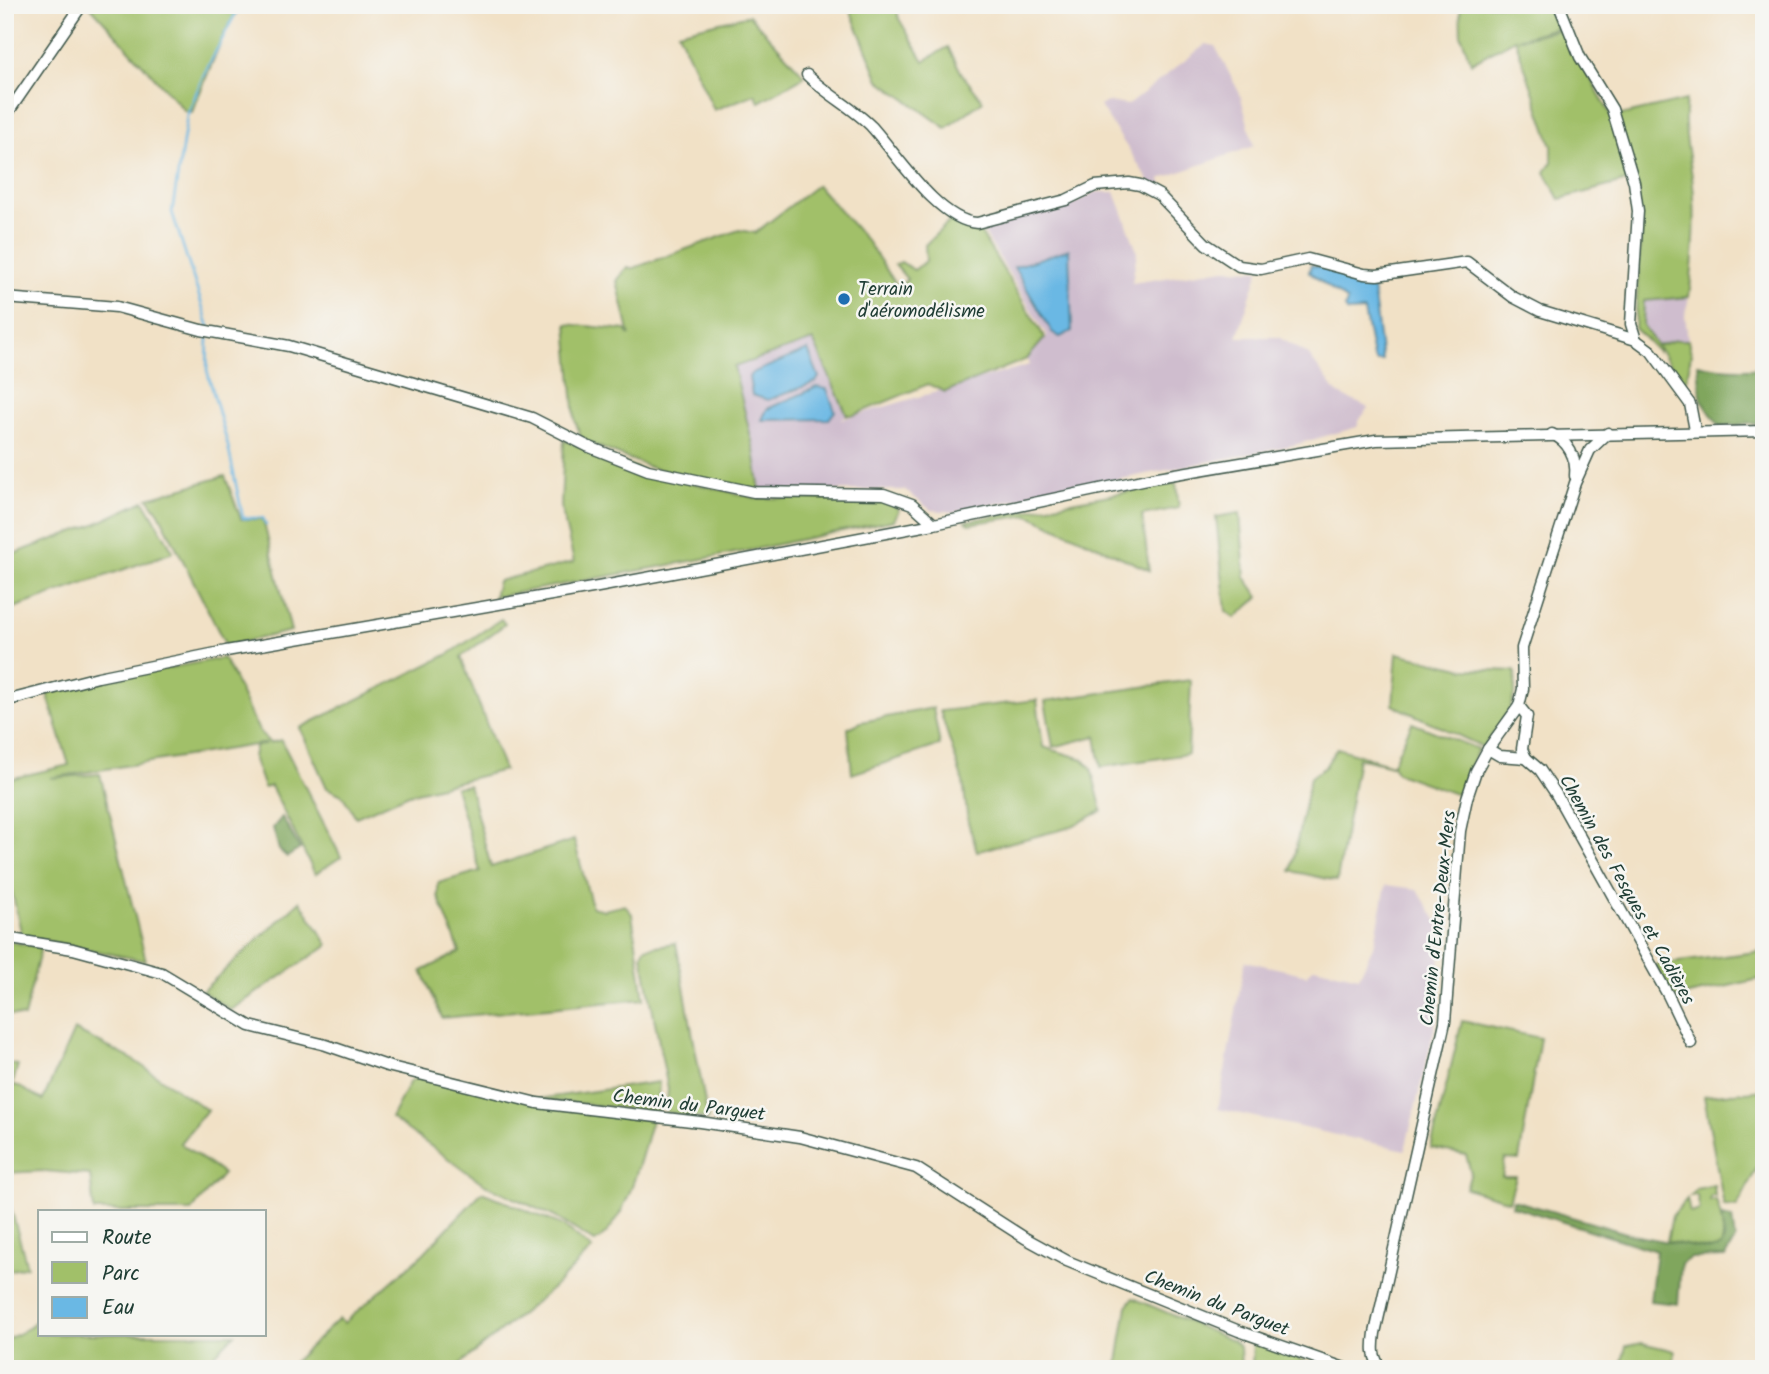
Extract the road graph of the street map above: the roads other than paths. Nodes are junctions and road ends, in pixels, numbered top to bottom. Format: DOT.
graph roads {
  1 [pos="82,5"];
  2 [pos="1559,5"];
  3 [pos="807,75"];
  4 [pos="5,117"];
  5 [pos="5,298"];
  6 [pos="1636,340"];
  7 [pos="1695,430"];
  8 [pos="1764,431"];
  9 [pos="1609,433"];
  10 [pos="1552,434"];
  11 [pos="1578,434"];
  12 [pos="1572,456"];
  13 [pos="1583,464"];
  14 [pos="1575,483"];
  15 [pos="934,524"];
  16 [pos="5,701"];
  17 [pos="1519,706"];
  18 [pos="1488,749"];
  19 [pos="1525,758"];
  20 [pos="5,938"];
  21 [pos="1690,1043"];
  22 [pos="1347,1369"];
  23 [pos="1382,1369"];
  1 -- 4 [label="street"];
  2 -- 6 [label="street"];
  3 -- 6 [label="street"];
  5 -- 15 [label="street"];
  6 -- 7 [label="street"];
  7 -- 8 [label="street"];
  7 -- 9 [label="street"];
  9 -- 11 [label="street"];
  9 -- 13 [label="street, Chemin d'Entre-Deux-Mers"];
  10 -- 11 [label="street"];
  10 -- 12 [label="street"];
  10 -- 15 [label="street"];
  11 -- 12 [label="street, Chemin d'Entre-Deux-Mers"];
  11 -- 13 [label="street, Chemin d'Entre-Deux-Mers"];
  12 -- 14 [label="street, Chemin d'Entre-Deux-Mers"];
  13 -- 14 [label="street, Chemin d'Entre-Deux-Mers"];
  14 -- 17 [label="street, Chemin d'Entre-Deux-Mers"];
  15 -- 16 [label="street"];
  17 -- 18 [label="street, Chemin d'Entre-Deux-Mers"];
  17 -- 19 [label="street"];
  18 -- 19 [label="street"];
  18 -- 23 [label="street, Chemin d'Entre-Deux-Mers"];
  19 -- 21 [label="street, Chemin des Fesques et Cadières"];
  20 -- 22 [label="street, Chemin du Parguet"];
}
